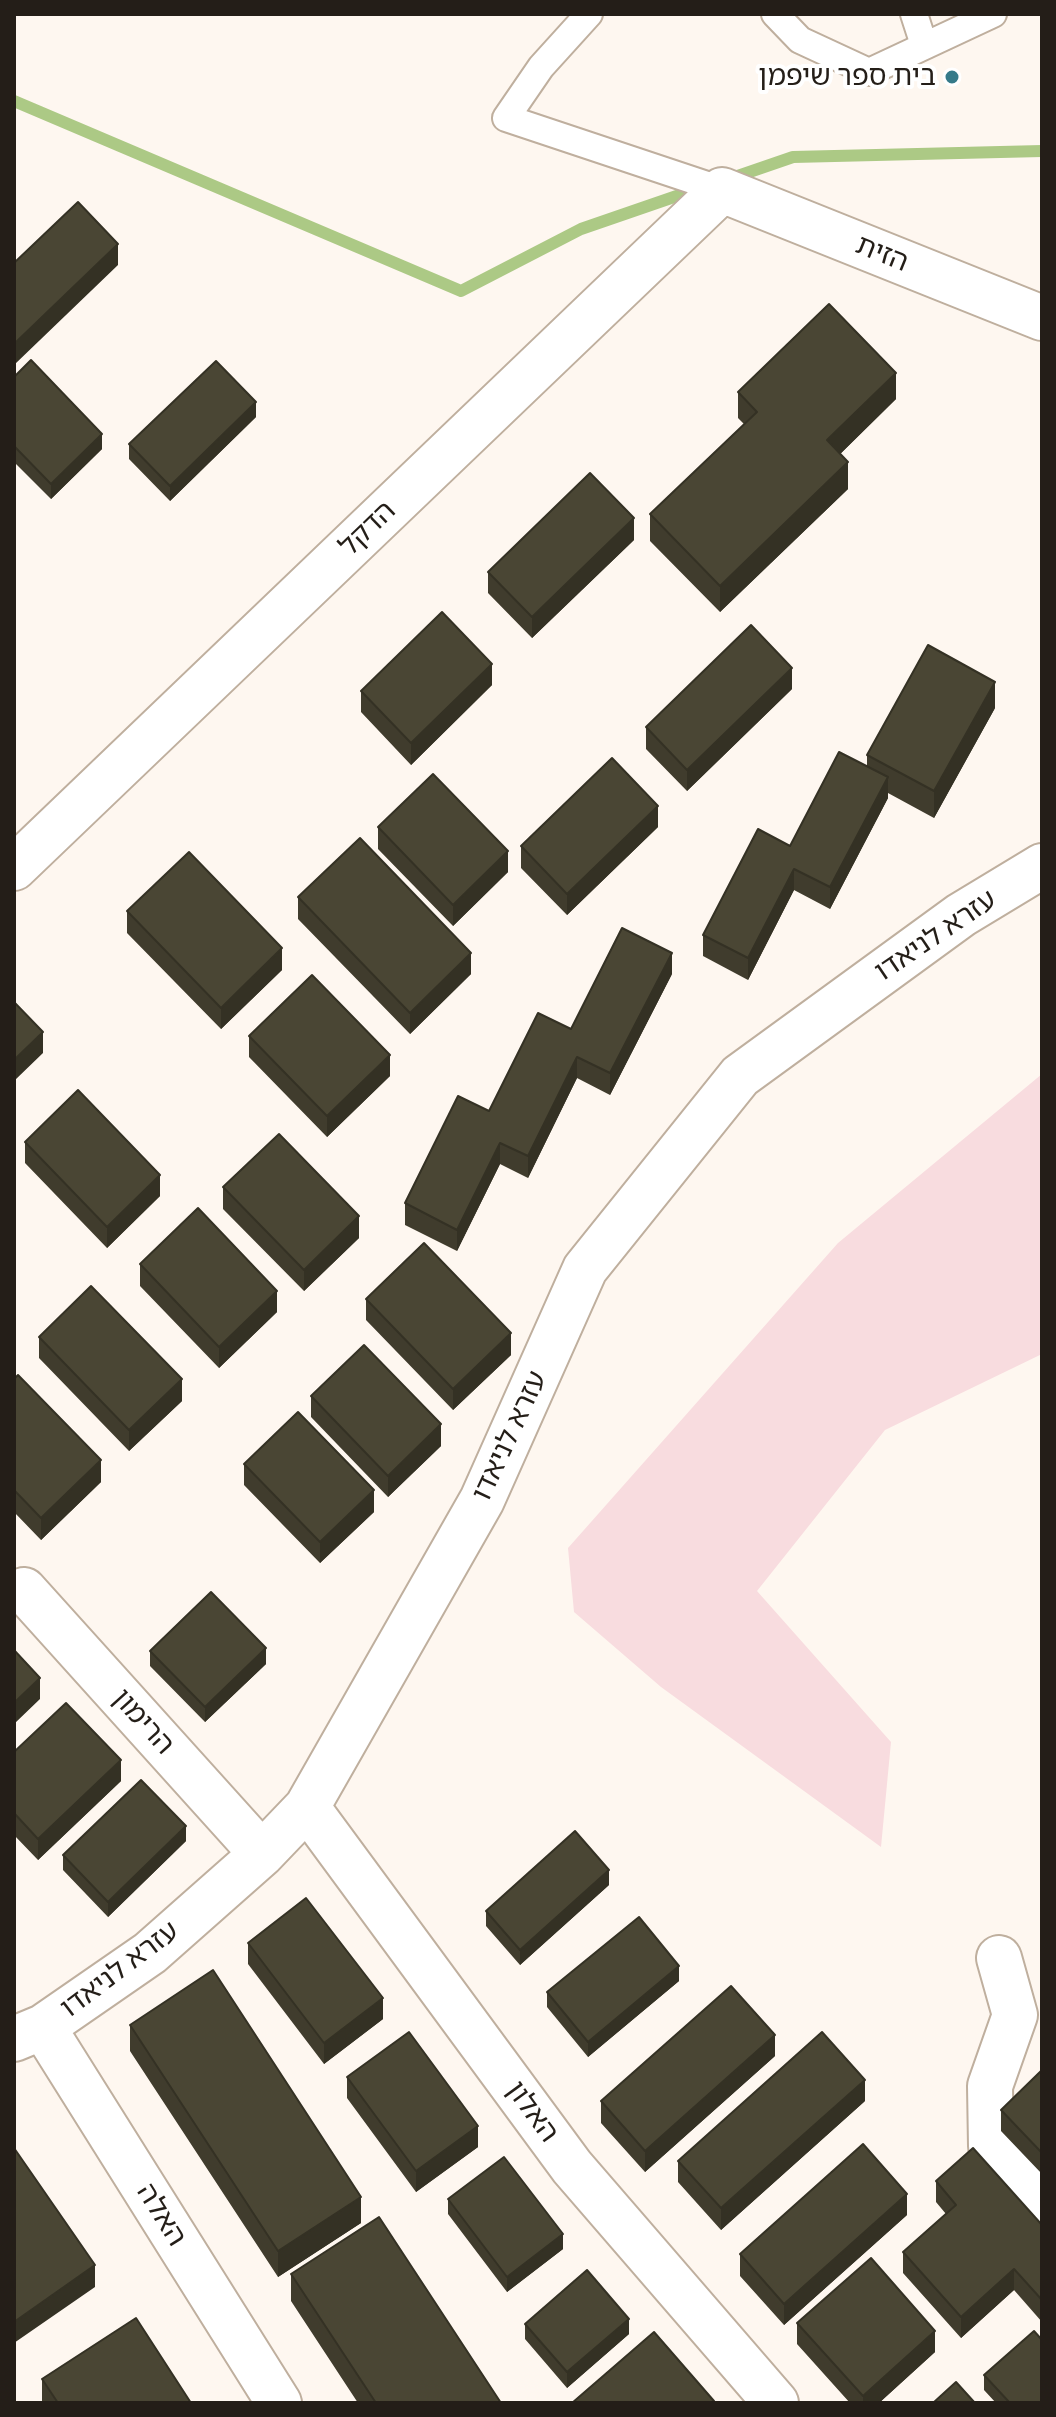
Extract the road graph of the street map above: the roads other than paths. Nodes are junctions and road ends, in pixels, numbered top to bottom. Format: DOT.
graph roads {
  1 [pos="589,14"];
  2 [pos="775,14"];
  3 [pos="914,14"];
  4 [pos="993,14"];
  5 [pos="924,45"];
  6 [pos="722,190"];
  7 [pos="1042,318"];
  8 [pos="1042,866"];
  9 [pos="14,868"];
  10 [pos="24,1590"];
  11 [pos="307,1807"];
  12 [pos="262,1854"];
  13 [pos="999,1958"];
  14 [pos="28,2033"];
  15 [pos="1042,2201"];
  16 [pos="279,2403"];
  17 [pos="776,2403"];
  1 -- 6 [label="lane"];
  2 -- 5 [label="lane"];
  3 -- 5 [label="lane"];
  4 -- 5 [label="lane"];
  6 -- 7 [label="street, הזית"];
  6 -- 9 [label="street, הדקל"];
  8 -- 11 [label="street, עזרא לניאדו"];
  10 -- 12 [label="street, הרימון"];
  11 -- 12 [label="street, עזרא לניאדו"];
  11 -- 17 [label="street, האלון"];
  12 -- 14 [label="street, עזרא לניאדו"];
  13 -- 15 [label="street"];
  14 -- 16 [label="street, האלה"];
}
